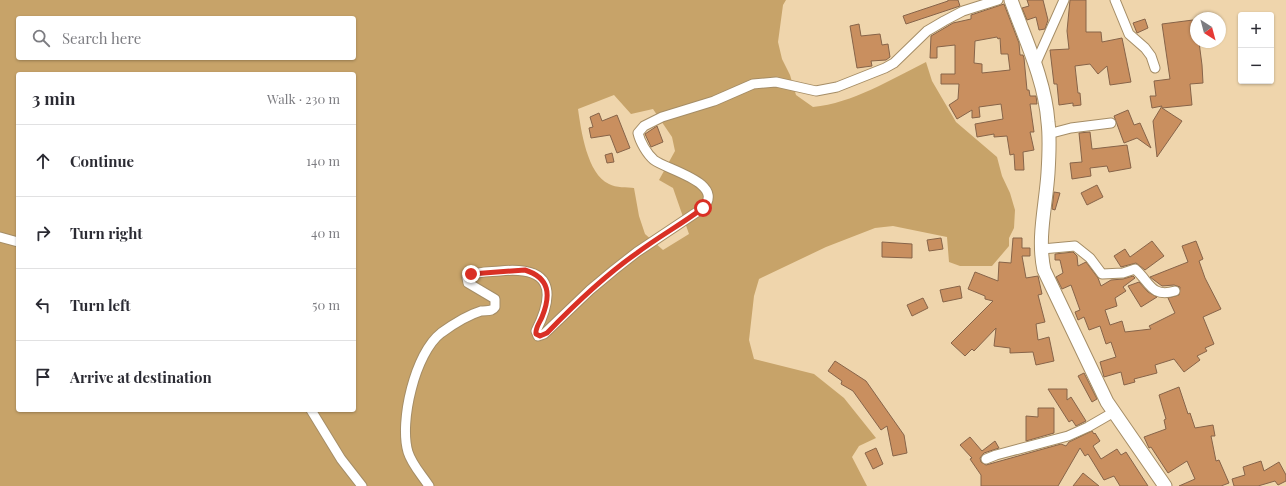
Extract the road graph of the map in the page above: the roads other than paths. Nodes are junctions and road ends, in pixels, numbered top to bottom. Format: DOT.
graph roads {
  1 [pos="998,0"];
  2 [pos="1012,0"];
  3 [pos="1064,0"];
  4 [pos="1114,0"];
  5 [pos="1035,65"];
  6 [pos="1155,68"];
  7 [pos="1111,123"];
  8 [pos="1048,134"];
  9 [pos="0,237"];
  10 [pos="16,241"];
  11 [pos="1042,249"];
  12 [pos="1175,291"];
  13 [pos="312,412"];
  14 [pos="1114,412"];
  15 [pos="986,459"];
  16 [pos="362,486"];
  17 [pos="429,486"];
  18 [pos="1165,486"];
  1 -- 17 [label="street"];
  2 -- 5 [label="main road"];
  3 -- 5 [label="street"];
  4 -- 6 [label="street"];
  5 -- 8 [label="main road"];
  7 -- 8 [label="street"];
  8 -- 11 [label="main road"];
  9 -- 10 [label="street"];
  11 -- 12 [label="street"];
  11 -- 14 [label="main road"];
  13 -- 16 [label="street"];
  14 -- 15 [label="street"];
  14 -- 18 [label="main road"];
}
